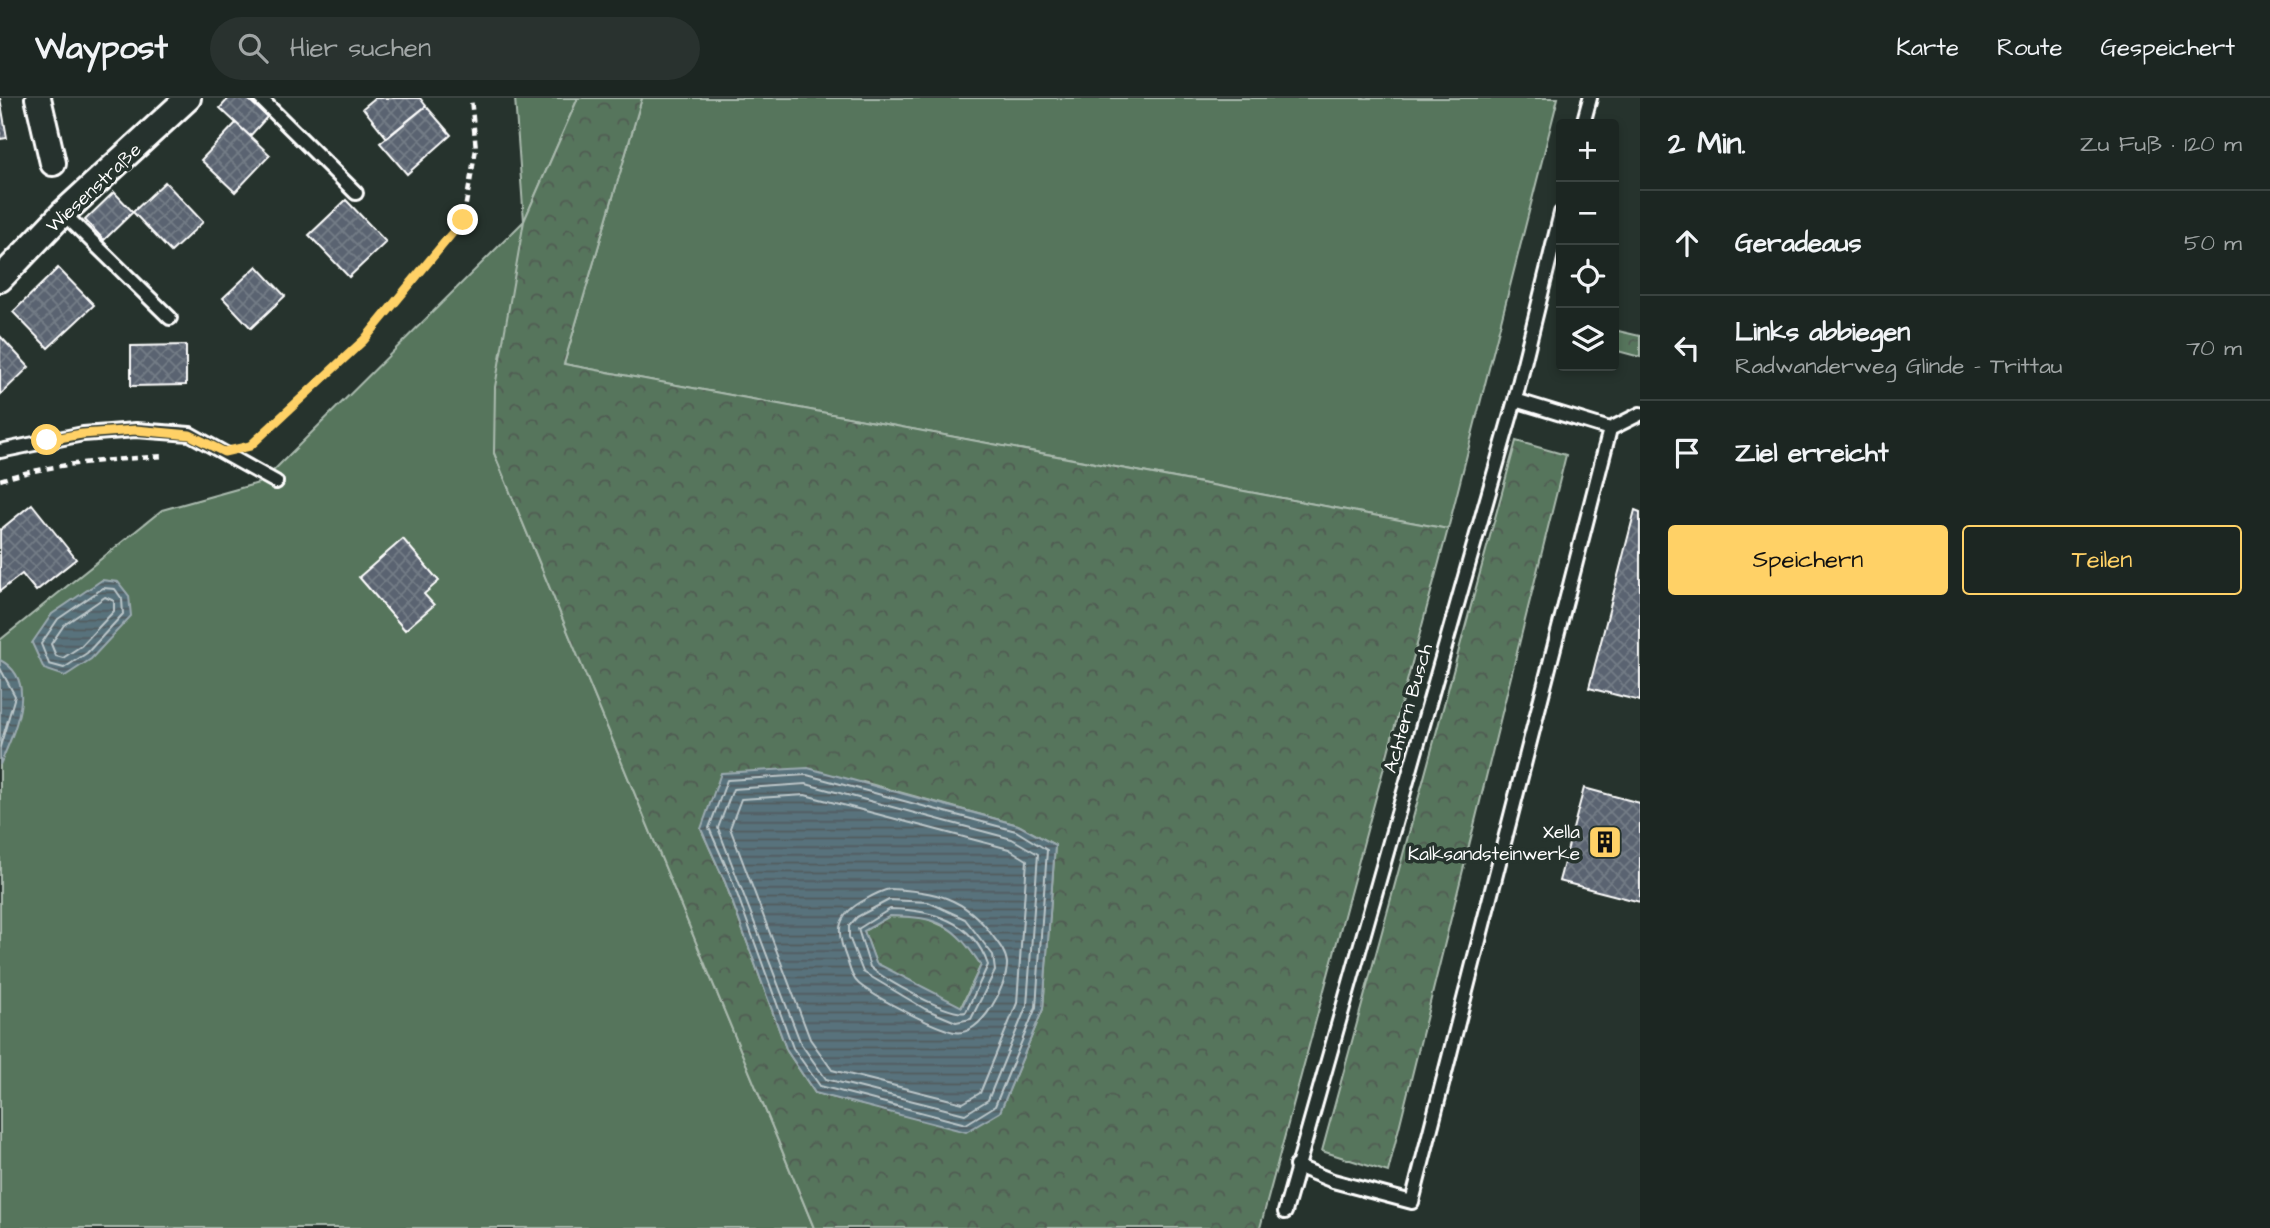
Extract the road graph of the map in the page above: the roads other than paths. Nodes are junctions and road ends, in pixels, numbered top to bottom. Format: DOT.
graph roads {
  1 [pos="38,98"];
  2 [pos="188,98"];
  3 [pos="260,98"];
  4 [pos="1590,98"];
  5 [pos="1584,119"];
  6 [pos="53,163"];
  7 [pos="356,193"];
  8 [pos="64,213"];
  9 [pos="1556,233"];
  10 [pos="0,279"];
  11 [pos="170,318"];
  12 [pos="1515,400"];
  13 [pos="1640,414"];
  14 [pos="1610,429"];
  15 [pos="0,452"];
  16 [pos="276,482"];
  17 [pos="1296,1166"];
  18 [pos="1285,1212"];
  1 -- 6 [label="street"];
  2 -- 8 [label="street, Wiesenstraße"];
  3 -- 7 [label="lane"];
  4 -- 5 [label="lane"];
  8 -- 10 [label="street, Wiesenstraße"];
  8 -- 11 [label="lane"];
  9 -- 12 [label="lane, Achtern Busch"];
  12 -- 14 [label="lane"];
  12 -- 17 [label="lane, Achtern Busch"];
  13 -- 14 [label="lane"];
  14 -- 17 [label="lane"];
  15 -- 16 [label="lane"];
  17 -- 18 [label="lane, Achtern Busch"];
}
